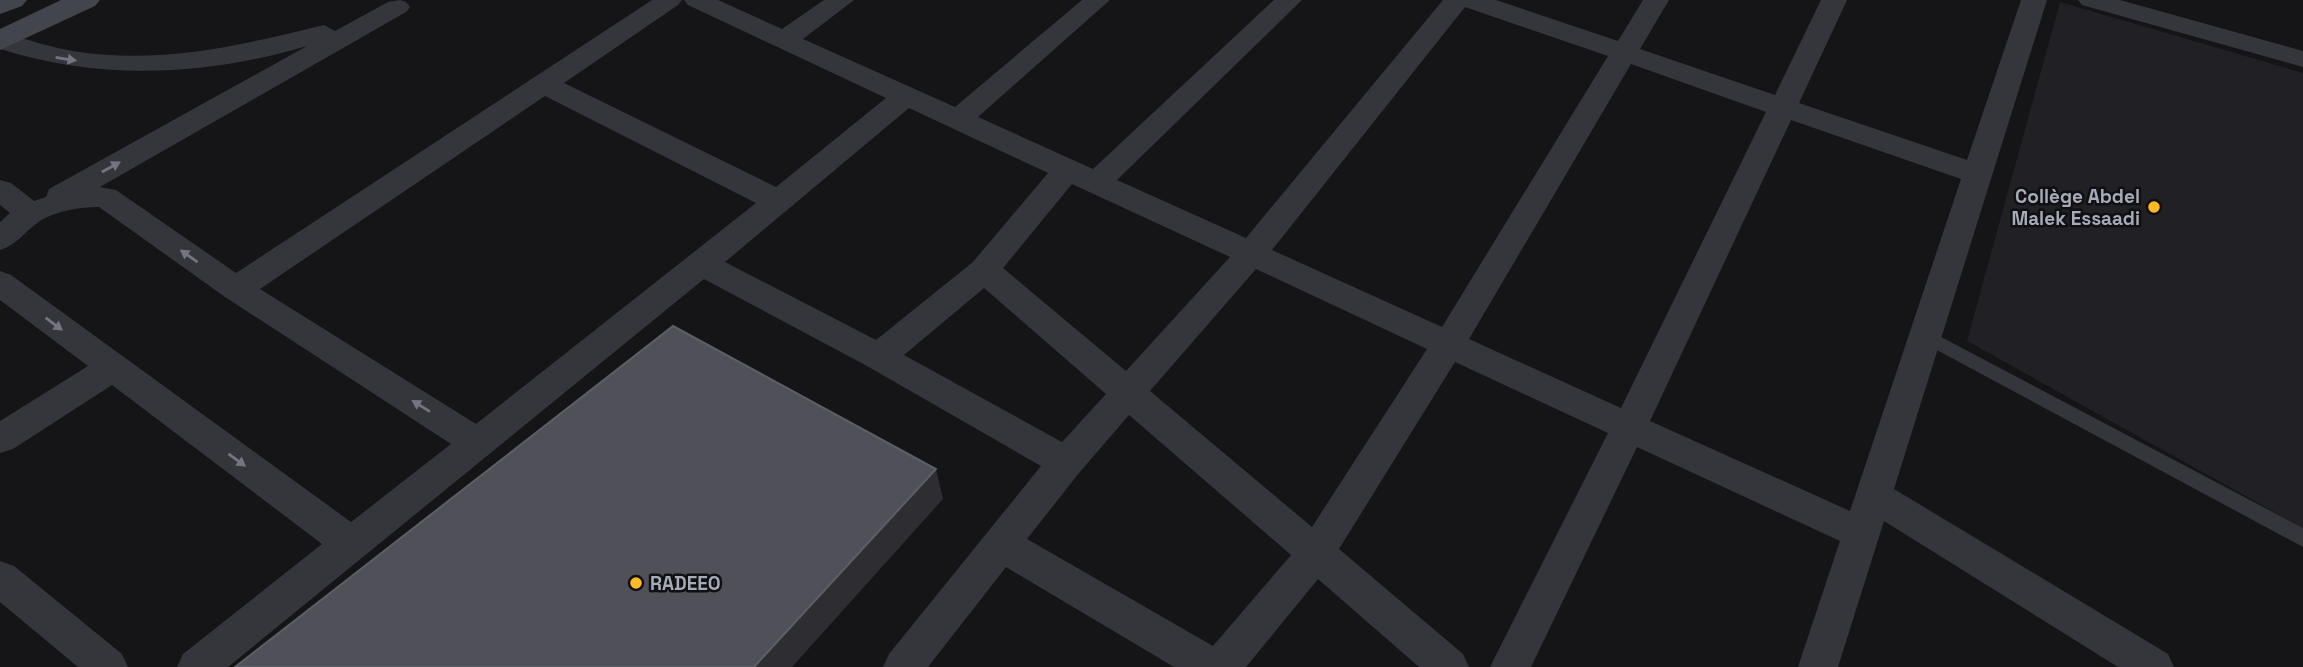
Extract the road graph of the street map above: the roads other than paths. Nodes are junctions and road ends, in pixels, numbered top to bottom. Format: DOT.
graph roads {
  1 [pos="12,0"];
  2 [pos="85,0"];
  3 [pos="668,0"];
  4 [pos="696,0"];
  5 [pos="841,0"];
  6 [pos="1097,0"];
  7 [pos="1289,0"];
  8 [pos="1457,0"];
  9 [pos="1471,0"];
  10 [pos="1656,0"];
  11 [pos="1834,0"];
  12 [pos="2034,0"];
  13 [pos="2091,0"];
  14 [pos="404,4"];
  15 [pos="0,5"];
  16 [pos="784,40"];
  17 [pos="0,41"];
  18 [pos="1623,52"];
  19 [pos="2303,60"];
  20 [pos="544,84"];
  21 [pos="906,96"];
  22 [pos="1782,107"];
  23 [pos="958,120"];
  24 [pos="1067,170"];
  25 [pos="1979,175"];
  26 [pos="1096,183"];
  27 [pos="0,190"];
  28 [pos="779,202"];
  29 [pos="30,213"];
  30 [pos="0,229"];
  31 [pos="0,239"];
  32 [pos="1251,254"];
  33 [pos="702,264"];
  34 [pos="984,270"];
  35 [pos="0,283"];
  36 [pos="236,289"];
  37 [pos="1926,335"];
  38 [pos="1448,345"];
  39 [pos="879,357"];
  40 [pos="112,368"];
  41 [pos="1129,393"];
  42 [pos="1629,428"];
  43 [pos="0,439"];
  44 [pos="478,443"];
  45 [pos="1066,462"];
  46 [pos="1873,495"];
  47 [pos="1860,533"];
  48 [pos="2303,538"];
  49 [pos="351,544"];
  50 [pos="1001,544"];
  51 [pos="1316,553"];
  52 [pos="0,578"];
  53 [pos="108,667"];
  54 [pos="198,667"];
  55 [pos="903,667"];
  56 [pos="1211,667"];
  57 [pos="1221,667"];
  58 [pos="1449,667"];
  59 [pos="1510,667"];
  60 [pos="1818,667"];
  61 [pos="2154,667"];
  1 -- 15 [label="street"];
  2 -- 17 [label="street"];
  3 -- 20 [label="street"];
  4 -- 16 [label="street"];
  5 -- 16 [label="street"];
  6 -- 23 [label="street"];
  7 -- 26 [label="street"];
  8 -- 32 [label="street"];
  9 -- 18 [label="street"];
  10 -- 18 [label="street"];
  11 -- 22 [label="street"];
  12 -- 25 [label="street"];
  13 -- 19 [label="street"];
  17 -- 14 [label="street, one-way"];
  29 -- 14 [label="street, one-way"];
  16 -- 21 [label="street"];
  18 -- 22 [label="street"];
  18 -- 38 [label="street"];
  20 -- 28 [label="street"];
  20 -- 36 [label="street"];
  21 -- 23 [label="street"];
  21 -- 28 [label="street"];
  22 -- 25 [label="street"];
  22 -- 42 [label="street"];
  23 -- 24 [label="street"];
  24 -- 26 [label="street"];
  24 -- 34 [label="street"];
  25 -- 37 [label="street"];
  26 -- 32 [label="street"];
  27 -- 29 [label="street"];
  28 -- 33 [label="street"];
  29 -- 30 [label="street"];
  29 -- 31 [label="street"];
  36 -- 29 [label="street, one-way"];
  32 -- 38 [label="street"];
  32 -- 41 [label="street"];
  33 -- 39 [label="street"];
  33 -- 44 [label="street"];
  34 -- 39 [label="street"];
  34 -- 41 [label="street"];
  35 -- 40 [label="street, one-way"];
  44 -- 36 [label="street, one-way"];
  37 -- 46 [label="street"];
  37 -- 48 [label="lane"];
  38 -- 42 [label="street"];
  38 -- 51 [label="street"];
  39 -- 45 [label="street"];
  40 -- 43 [label="street"];
  40 -- 49 [label="street, one-way"];
  41 -- 45 [label="street"];
  41 -- 51 [label="street"];
  42 -- 47 [label="street"];
  42 -- 59 [label="street"];
  44 -- 49 [label="street"];
  45 -- 50 [label="street"];
  46 -- 47 [label="street"];
  46 -- 61 [label="street"];
  47 -- 60 [label="street"];
  49 -- 54 [label="street"];
  50 -- 55 [label="street"];
  50 -- 56 [label="street"];
  51 -- 57 [label="street"];
  51 -- 58 [label="street"];
  52 -- 53 [label="street"];
}
